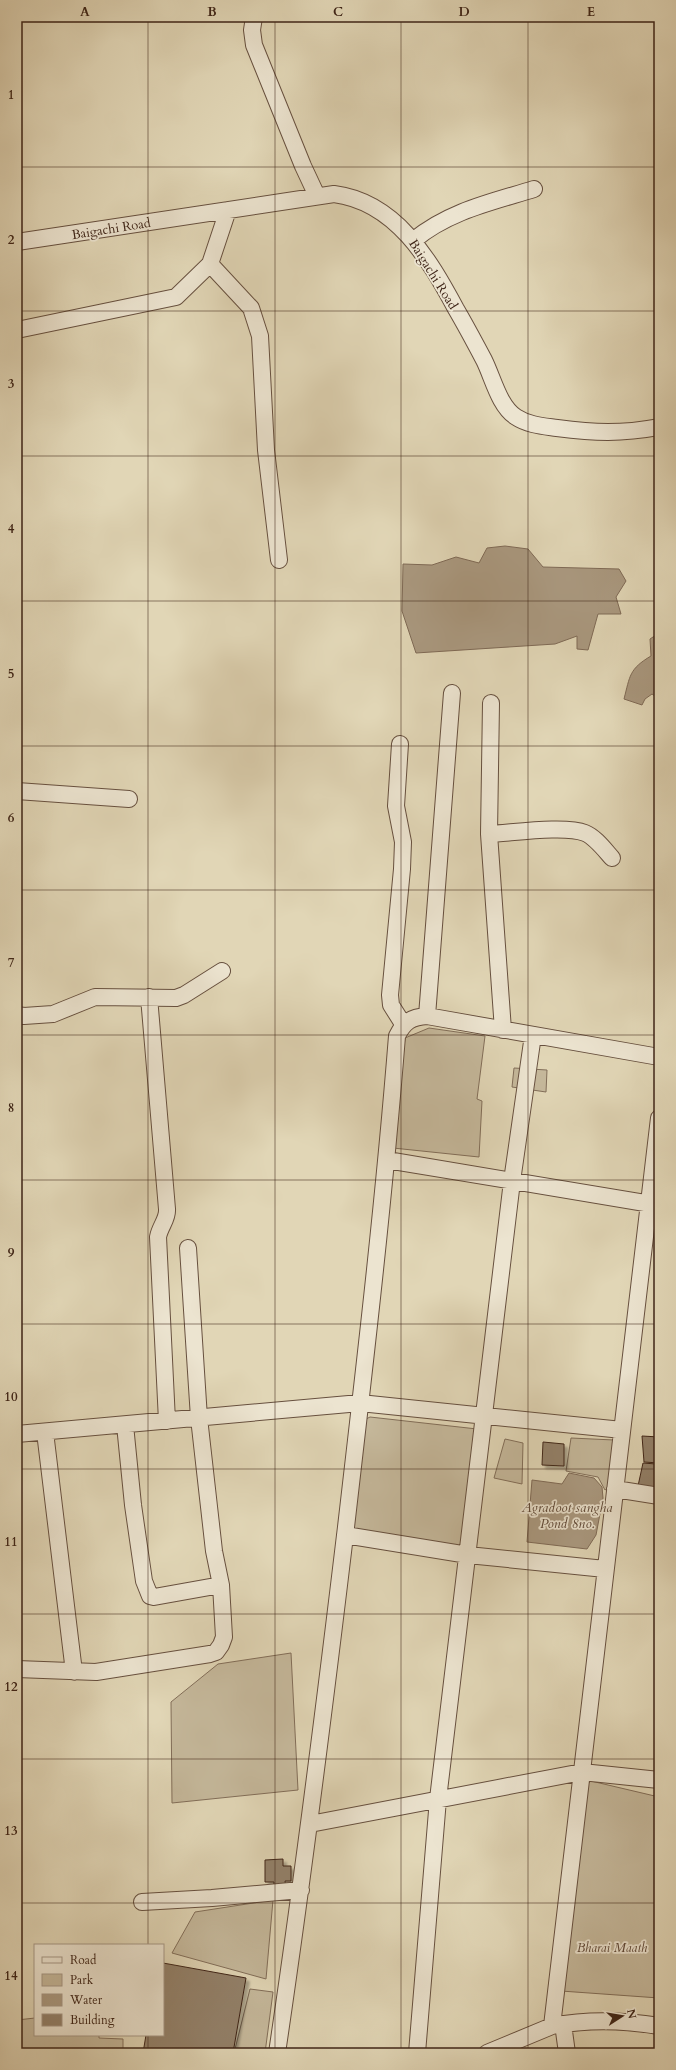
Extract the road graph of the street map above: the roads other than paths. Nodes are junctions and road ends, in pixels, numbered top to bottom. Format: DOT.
graph roads {
  1 [pos="254,17"];
  2 [pos="534,189"];
  3 [pos="317,196"];
  4 [pos="228,210"];
  5 [pos="414,240"];
  6 [pos="17,242"];
  7 [pos="210,264"];
  8 [pos="17,330"];
  9 [pos="659,427"];
  10 [pos="280,560"];
  11 [pos="452,693"];
  12 [pos="491,703"];
  13 [pos="400,744"];
  14 [pos="17,791"];
  15 [pos="129,799"];
  16 [pos="489,834"];
  17 [pos="612,858"];
  18 [pos="222,971"];
  19 [pos="149,997"];
  20 [pos="17,1015"];
  21 [pos="427,1016"];
  22 [pos="403,1024"];
  23 [pos="502,1030"];
  24 [pos="533,1035"];
  25 [pos="659,1057"];
  26 [pos="659,1118"];
  27 [pos="387,1160"];
  28 [pos="512,1181"];
  29 [pos="654,1205"];
  30 [pos="188,1248"];
  31 [pos="360,1403"];
  32 [pos="484,1416"];
  33 [pos="199,1418"];
  34 [pos="167,1421"];
  35 [pos="125,1425"];
  36 [pos="622,1430"];
  37 [pos="45,1432"];
  38 [pos="17,1434"];
  39 [pos="615,1489"];
  40 [pos="659,1496"];
  41 [pos="345,1535"];
  42 [pos="468,1555"];
  43 [pos="604,1569"];
  44 [pos="220,1585"];
  45 [pos="17,1669"];
  46 [pos="74,1672"];
  47 [pos="582,1772"];
  48 [pos="659,1780"];
  49 [pos="438,1800"];
  50 [pos="310,1824"];
  51 [pos="301,1890"];
  52 [pos="142,1902"];
  53 [pos="558,2025"];
  54 [pos="659,2026"];
  55 [pos="277,2053"];
  56 [pos="417,2053"];
  57 [pos="487,2053"];
  58 [pos="567,2053"];
  1 -- 3 [label="street"];
  2 -- 5 [label="street"];
  3 -- 4 [label="street, Baigachi Road"];
  3 -- 5 [label="street, Baigachi Road"];
  4 -- 6 [label="street, Baigachi Road"];
  4 -- 7 [label="street"];
  5 -- 9 [label="street, Baigachi Road"];
  7 -- 8 [label="street"];
  7 -- 10 [label="street"];
  11 -- 21 [label="street"];
  12 -- 16 [label="street"];
  13 -- 22 [label="street"];
  14 -- 15 [label="street"];
  16 -- 17 [label="street"];
  16 -- 23 [label="street"];
  18 -- 19 [label="street"];
  19 -- 20 [label="street"];
  19 -- 34 [label="street"];
  21 -- 22 [label="street"];
  21 -- 23 [label="street"];
  22 -- 27 [label="street"];
  23 -- 24 [label="street"];
  24 -- 25 [label="street"];
  24 -- 28 [label="street"];
  26 -- 29 [label="street"];
  27 -- 28 [label="street"];
  27 -- 31 [label="street"];
  28 -- 29 [label="street"];
  28 -- 32 [label="street"];
  29 -- 36 [label="street"];
  30 -- 33 [label="street"];
  31 -- 32 [label="street"];
  31 -- 33 [label="street"];
  31 -- 41 [label="street"];
  32 -- 36 [label="street"];
  32 -- 42 [label="street"];
  33 -- 34 [label="street"];
  33 -- 44 [label="street"];
  34 -- 35 [label="street"];
  35 -- 37 [label="street"];
  35 -- 44 [label="street"];
  36 -- 39 [label="street"];
  37 -- 38 [label="street"];
  37 -- 46 [label="street"];
  39 -- 40 [label="street"];
  39 -- 43 [label="street"];
  41 -- 42 [label="street"];
  41 -- 50 [label="street"];
  42 -- 43 [label="street"];
  42 -- 49 [label="street"];
  43 -- 47 [label="street"];
  44 -- 46 [label="street"];
  45 -- 46 [label="street"];
  47 -- 48 [label="street"];
  47 -- 49 [label="street"];
  47 -- 53 [label="street"];
  49 -- 50 [label="street"];
  49 -- 56 [label="street"];
  50 -- 51 [label="street"];
  51 -- 52 [label="street"];
  51 -- 55 [label="street"];
  53 -- 54 [label="street"];
  53 -- 57 [label="street"];
  53 -- 58 [label="street"];
}
